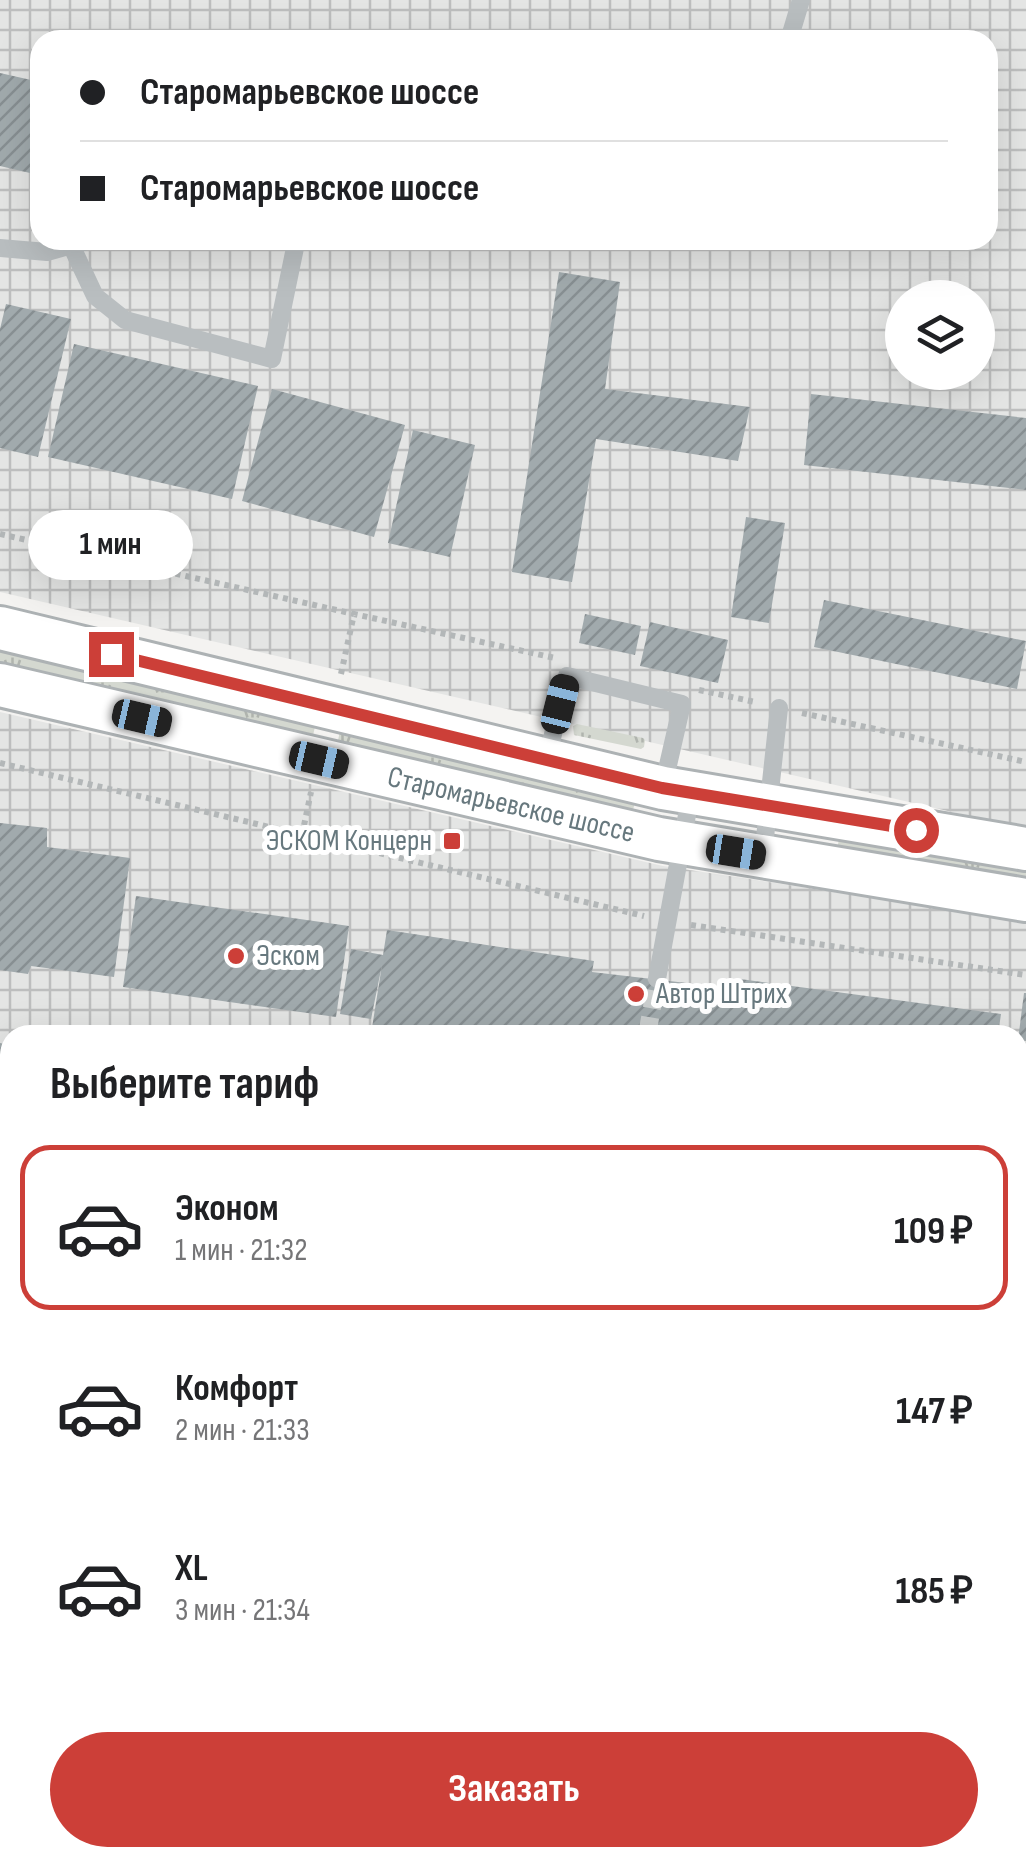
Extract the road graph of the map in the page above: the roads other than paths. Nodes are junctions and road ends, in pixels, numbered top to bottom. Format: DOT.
graph roads {
  1 [pos="801,0"];
  2 [pos="792,30"];
  3 [pos="0,248"];
  4 [pos="55,250"];
  5 [pos="73,250"];
  6 [pos="295,250"];
  7 [pos="0,628"];
  8 [pos="0,685"];
  9 [pos="779,708"];
  10 [pos="547,759"];
  11 [pos="677,790"];
  12 [pos="768,805"];
  13 [pos="682,843"];
  14 [pos="1026,849"];
  15 [pos="762,856"];
  16 [pos="1026,900"];
  17 [pos="657,979"];
  1 -- 2 [label="lane"];
  3 -- 4 [label="lane"];
  5 -- 6 [label="lane"];
  7 -- 10 [label="main road, Старомарьевское шоссе"];
  8 -- 13 [label="main road, Старомарьевское шоссе"];
  9 -- 12 [label="lane"];
  10 -- 11 [label="main road, Старомарьевское шоссе"];
  10 -- 11 [label="lane"];
  11 -- 12 [label="main road, Старомарьевское шоссе"];
  11 -- 13 [label="lane"];
  12 -- 14 [label="main road, Старомарьевское шоссе"];
  12 -- 15 [label="lane"];
  13 -- 15 [label="main road, Старомарьевское шоссе"];
  13 -- 17 [label="lane"];
  15 -- 16 [label="main road, Старомарьевское шоссе"];
}
